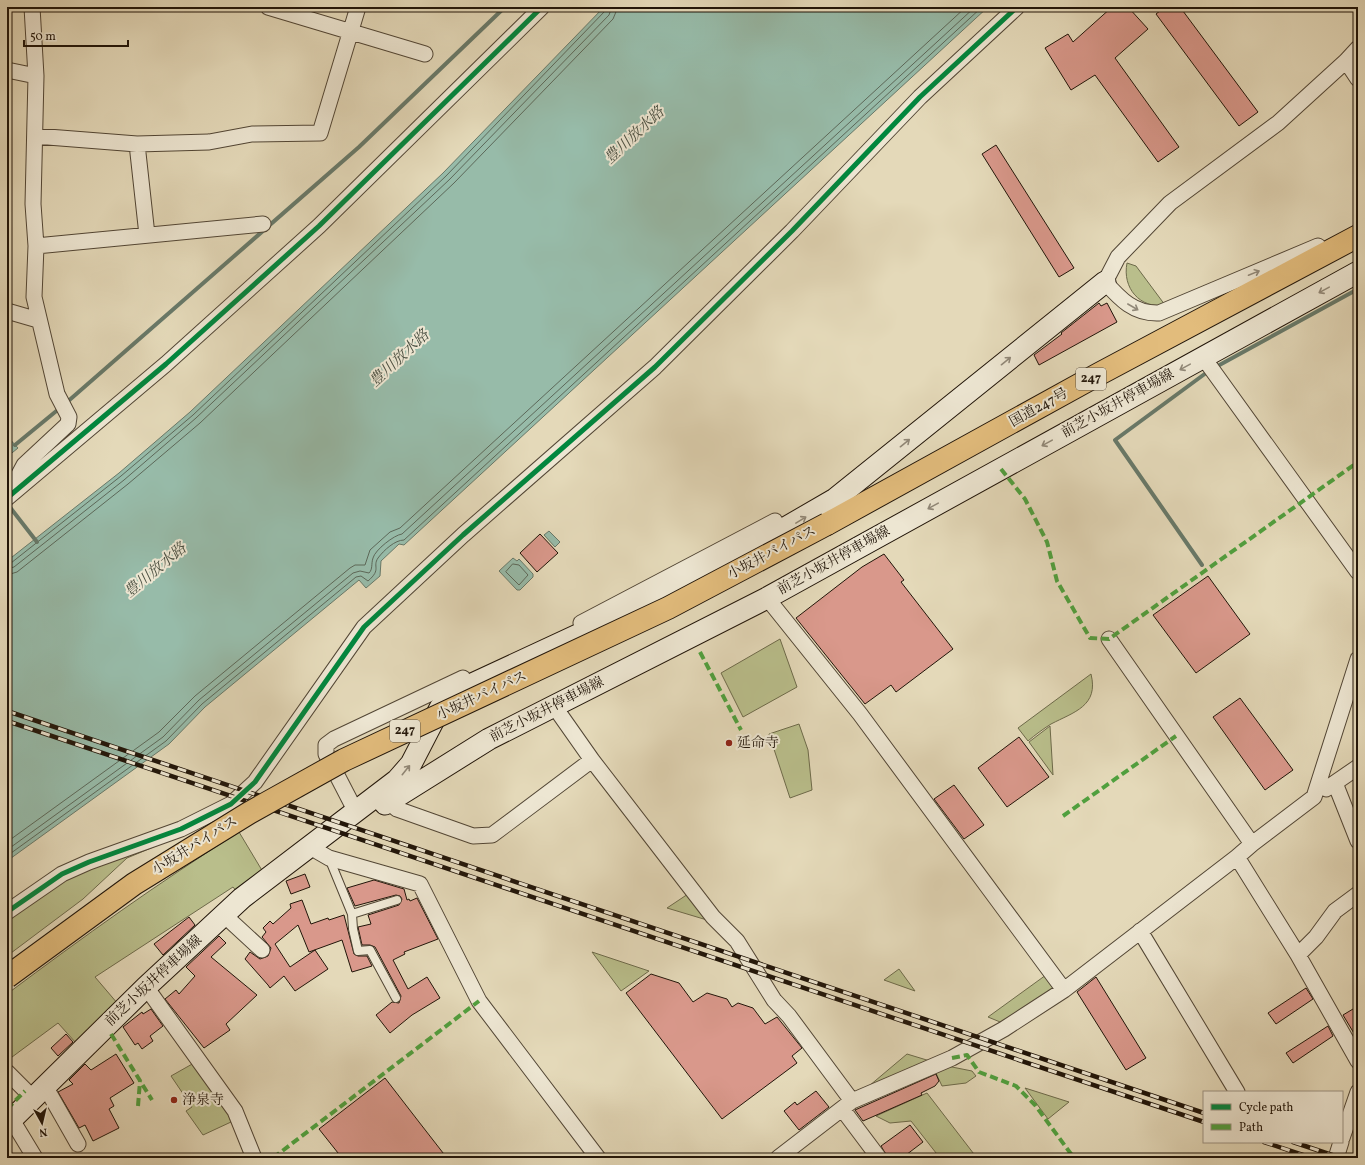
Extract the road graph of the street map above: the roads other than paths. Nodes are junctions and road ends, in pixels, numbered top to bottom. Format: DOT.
graph roads {
  1 [pos="32,7"];
  2 [pos="268,7"];
  3 [pos="358,7"];
  4 [pos="542,7"];
  5 [pos="1017,7"];
  6 [pos="352,31"];
  7 [pos="1358,48"];
  8 [pos="425,54"];
  9 [pos="1346,61"];
  10 [pos="7,70"];
  11 [pos="36,76"];
  12 [pos="1358,79"];
  13 [pos="35,136"];
  14 [pos="137,144"];
  15 [pos="263,224"];
  16 [pos="1358,226"];
  17 [pos="147,235"];
  18 [pos="1358,236"];
  19 [pos="36,246"];
  20 [pos="1358,272"];
  21 [pos="1104,282"];
  22 [pos="7,311"];
  23 [pos="38,320"];
  24 [pos="1204,357"];
  25 [pos="7,498"];
  26 [pos="827,524"];
  27 [pos="780,532"];
  28 [pos="1358,572"];
  29 [pos="767,598"];
  30 [pos="1109,639"];
  31 [pos="1358,659"];
  32 [pos="554,706"];
  33 [pos="592,760"];
  34 [pos="1358,767"];
  35 [pos="1335,783"];
  36 [pos="1314,797"];
  37 [pos="388,802"];
  38 [pos="356,812"];
  39 [pos="1358,841"];
  40 [pos="1252,844"];
  41 [pos="310,847"];
  42 [pos="1237,857"];
  43 [pos="329,858"];
  44 [pos="1358,894"];
  45 [pos="397,900"];
  46 [pos="7,912"];
  47 [pos="352,914"];
  48 [pos="224,915"];
  49 [pos="1140,932"];
  50 [pos="262,950"];
  51 [pos="1298,955"];
  52 [pos="7,977"];
  53 [pos="146,987"];
  54 [pos="1064,990"];
  55 [pos="396,998"];
  56 [pos="1358,1061"];
  57 [pos="7,1072"];
  58 [pos="1236,1091"];
  59 [pos="39,1092"];
  60 [pos="1358,1092"];
  61 [pos="847,1106"];
  62 [pos="9,1122"];
  63 [pos="1343,1135"];
  64 [pos="1341,1143"];
  65 [pos="78,1144"];
  66 [pos="36,1158"];
  67 [pos="254,1158"];
  68 [pos="598,1158"];
  69 [pos="778,1158"];
  70 [pos="879,1158"];
  71 [pos="1336,1158"];
  1 -- 11 [label="street"];
  2 -- 6 [label="street"];
  3 -- 6 [label="street"];
  4 -- 25 [label="street"];
  5 -- 46 [label="street"];
  6 -- 8 [label="street"];
  6 -- 14 [label="street"];
  7 -- 9 [label="street"];
  9 -- 12 [label="street"];
  9 -- 21 [label="street"];
  10 -- 11 [label="street"];
  11 -- 13 [label="street"];
  13 -- 14 [label="street"];
  13 -- 19 [label="street"];
  14 -- 17 [label="street"];
  15 -- 17 [label="street"];
  21 -- 16 [label="street, one-way"];
  17 -- 19 [label="street"];
  18 -- 26 [label="highway, 国道247号 / 247"];
  19 -- 23 [label="street"];
  20 -- 24 [label="main road, 前芝小坂井停車場線, one-way"];
  27 -- 21 [label="main road, 前芝小坂井停車場線, one-way"];
  22 -- 23 [label="street"];
  23 -- 25 [label="street"];
  24 -- 28 [label="street"];
  24 -- 29 [label="main road, 前芝小坂井停車場線, one-way"];
  26 -- 52 [label="highway, 小坂井バイパス / 247, bridge"];
  38 -- 27 [label="main road, 前芝小坂井停車場線, one-way"];
  27 -- 38 [label="street"];
  29 -- 32 [label="main road, 前芝小坂井停車場線"];
  29 -- 54 [label="street"];
  30 -- 40 [label="street"];
  31 -- 36 [label="street"];
  32 -- 33 [label="street"];
  32 -- 37 [label="main road, 前芝小坂井停車場線"];
  33 -- 37 [label="street"];
  33 -- 61 [label="street"];
  34 -- 35 [label="street"];
  35 -- 36 [label="street"];
  35 -- 39 [label="street"];
  36 -- 40 [label="street"];
  37 -- 41 [label="main road, 前芝小坂井停車場線"];
  38 -- 41 [label="main road, 前芝小坂井停車場線"];
  40 -- 42 [label="street"];
  41 -- 43 [label="street"];
  41 -- 48 [label="main road, 前芝小坂井停車場線"];
  42 -- 49 [label="street"];
  42 -- 51 [label="street"];
  43 -- 47 [label="lane"];
  43 -- 68 [label="street"];
  44 -- 51 [label="street"];
  45 -- 47 [label="lane"];
  47 -- 55 [label="lane"];
  48 -- 50 [label="street"];
  48 -- 53 [label="main road, 前芝小坂井停車場線"];
  49 -- 54 [label="street"];
  49 -- 58 [label="street"];
  51 -- 56 [label="street"];
  53 -- 59 [label="main road, 前芝小坂井停車場線"];
  53 -- 67 [label="street"];
  54 -- 61 [label="street"];
  57 -- 59 [label="street"];
  59 -- 62 [label="main road, 前芝小坂井停車場線"];
  59 -- 65 [label="street"];
  60 -- 63 [label="street"];
  61 -- 69 [label="street"];
  61 -- 70 [label="street"];
  62 -- 66 [label="street"];
  64 -- 71 [label="street"];
}
